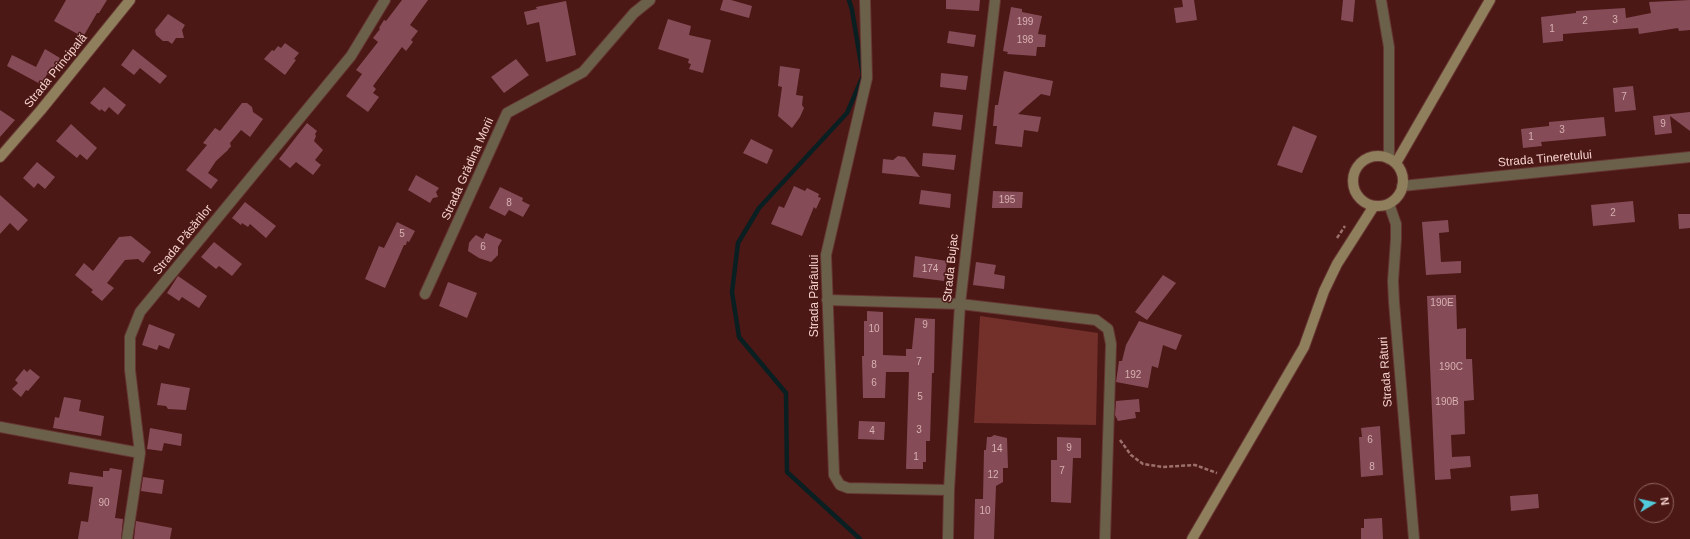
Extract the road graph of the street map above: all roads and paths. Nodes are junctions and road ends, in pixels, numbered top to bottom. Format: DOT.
graph roads {
  1 [pos="130,0"];
  2 [pos="385,0"];
  3 [pos="650,0"];
  4 [pos="865,0"];
  5 [pos="995,0"];
  6 [pos="1381,0"];
  7 [pos="1490,0"];
  8 [pos="0,157"];
  9 [pos="1690,157"];
  10 [pos="1392,161"];
  11 [pos="1402,186"];
  12 [pos="1389,204"];
  13 [pos="1374,206"];
  14 [pos="1346,225"];
  15 [pos="1334,243"];
  16 [pos="425,294"];
  17 [pos="827,300"];
  18 [pos="960,304"];
  19 [pos="1108,424"];
  20 [pos="0,427"];
  21 [pos="140,453"];
  22 [pos="1222,467"];
  23 [pos="1218,474"];
  24 [pos="1214,480"];
  25 [pos="949,490"];
  26 [pos="127,539"];
  27 [pos="948,539"];
  28 [pos="1105,539"];
  29 [pos="1192,539"];
  30 [pos="1414,539"];
  1 -- 8 [label="street, Strada Principală"];
  2 -- 21 [label="street, Strada Păsărilor"];
  3 -- 16 [label="street, Strada Grădina Morii"];
  4 -- 17 [label="street, Strada Pârâului"];
  5 -- 18 [label="street, Strada Bujac"];
  6 -- 10 [label="street"];
  7 -- 10 [label="street"];
  9 -- 11 [label="street, Strada Tineretului"];
  10 -- 11 [label="street"];
  10 -- 13 [label="street"];
  11 -- 12 [label="street"];
  12 -- 13 [label="street"];
  12 -- 30 [label="street, Strada Râturi"];
  13 -- 29 [label="street"];
  14 -- 15 [label="path"];
  17 -- 18 [label="street"];
  17 -- 25 [label="street, Strada Pârâului"];
  18 -- 19 [label="street"];
  18 -- 25 [label="street, Strada Bujac"];
  19 -- 23 [label="path"];
  19 -- 28 [label="street"];
  20 -- 21 [label="street"];
  21 -- 26 [label="street, Strada Păsărilor"];
  22 -- 23 [label="path"];
  23 -- 24 [label="path"];
  25 -- 27 [label="street, Strada Bujac"];
}
